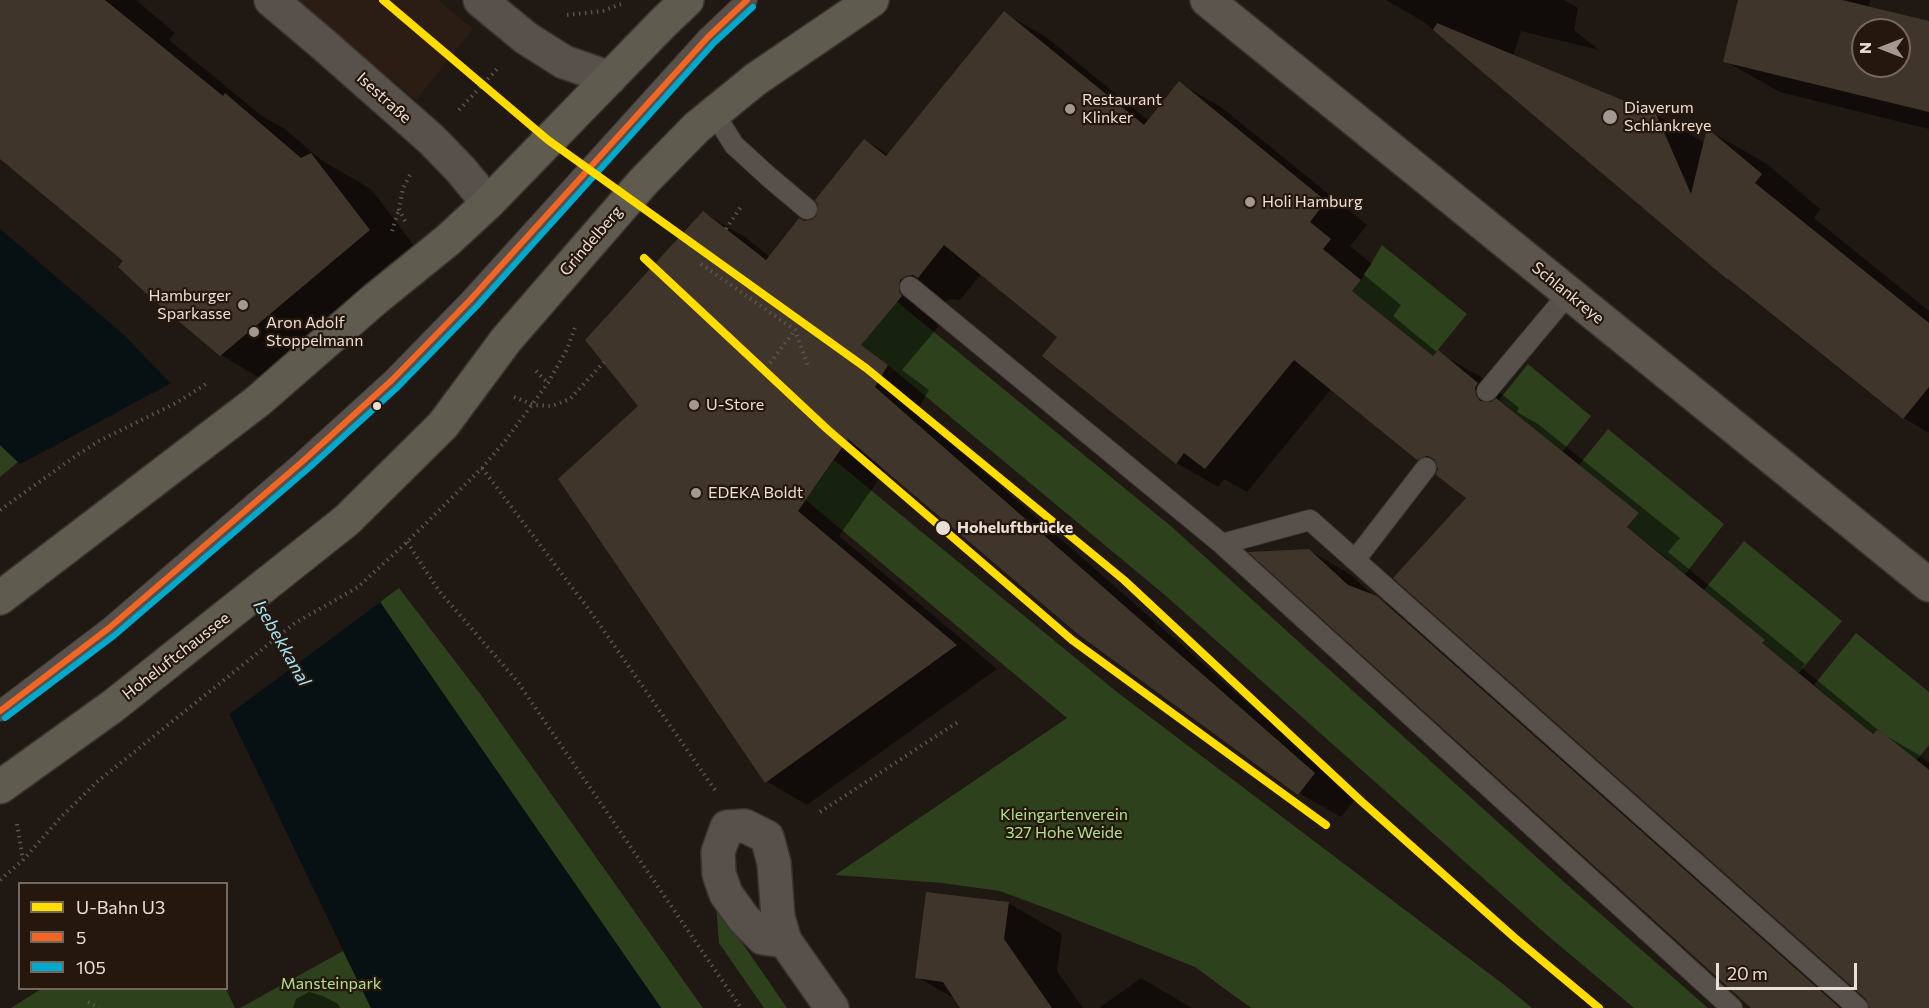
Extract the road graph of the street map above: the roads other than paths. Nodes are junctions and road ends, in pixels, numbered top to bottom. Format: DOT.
graph roads {
  1 [pos="271,0"];
  2 [pos="480,0"];
  3 [pos="687,0"];
  4 [pos="747,0"];
  5 [pos="872,0"];
  6 [pos="1207,0"];
  7 [pos="610,78"];
  8 [pos="714,113"];
  9 [pos="488,203"];
  10 [pos="807,208"];
  11 [pos="910,287"];
  12 [pos="1569,294"];
  13 [pos="1487,391"];
  14 [pos="1426,468"];
  15 [pos="347,520"];
  16 [pos="1222,544"];
  17 [pos="1355,560"];
  18 [pos="1929,585"];
  19 [pos="0,598"];
  20 [pos="0,711"];
  21 [pos="0,787"];
  22 [pos="785,941"];
  23 [pos="832,1008"];
  24 [pos="1732,1008"];
  25 [pos="1858,1008"];
  1 -- 9 [label="street, Isestraße"];
  2 -- 7 [label="street"];
  3 -- 7 [label="main road"];
  4 -- 20 [label="lane"];
  5 -- 8 [label="main road, Grindelberg"];
  6 -- 12 [label="street, Schlankreye"];
  7 -- 9 [label="main road"];
  8 -- 10 [label="lane"];
  8 -- 15 [label="main road, Grindelberg"];
  9 -- 19 [label="main road"];
  11 -- 16 [label="lane"];
  12 -- 13 [label="lane"];
  12 -- 18 [label="street, Schlankreye"];
  14 -- 17 [label="lane"];
  15 -- 21 [label="main road, Hoheluftchaussee"];
  16 -- 17 [label="lane"];
  16 -- 24 [label="lane"];
  17 -- 25 [label="lane"];
  22 -- 22 [label="street"];
  22 -- 23 [label="street"];
}
